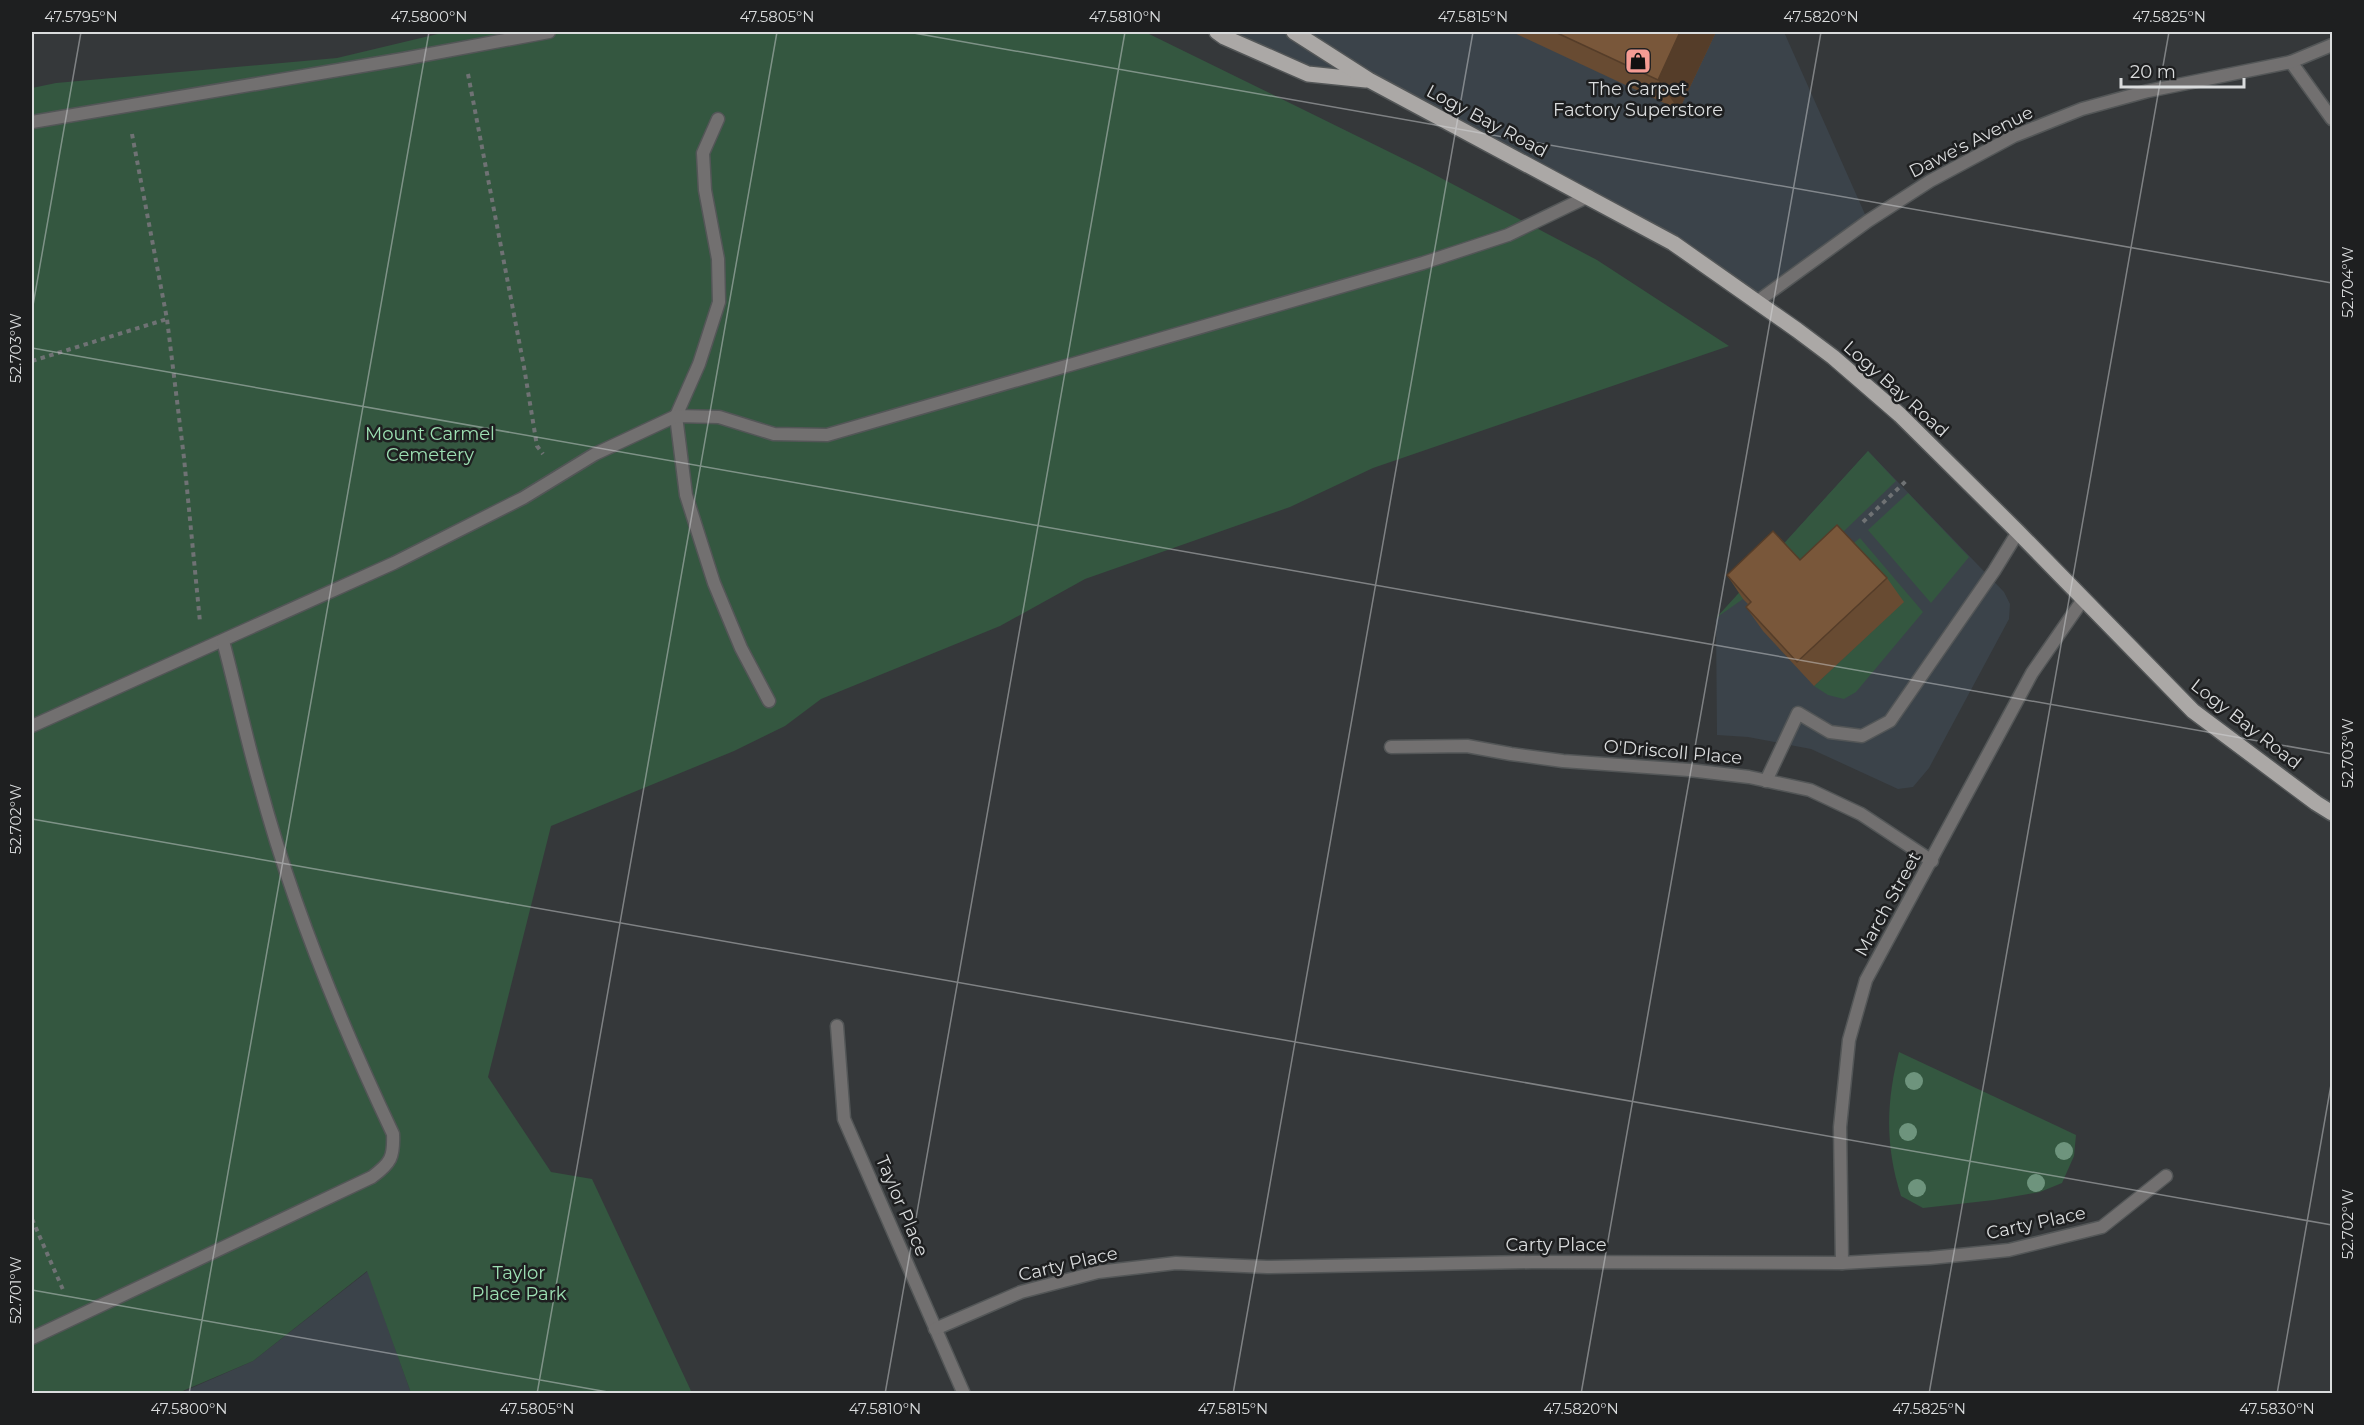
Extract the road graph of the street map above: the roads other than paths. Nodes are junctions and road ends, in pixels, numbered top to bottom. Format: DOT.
graph roads {
  1 [pos="549,32"];
  2 [pos="1217,33"];
  3 [pos="1301,34"];
  4 [pos="2332,45"];
  5 [pos="2290,62"];
  6 [pos="1369,80"];
  7 [pos="718,119"];
  8 [pos="2332,119"];
  9 [pos="32,122"];
  10 [pos="1589,196"];
  11 [pos="1758,301"];
  12 [pos="676,416"];
  13 [pos="2018,532"];
  14 [pos="2084,598"];
  15 [pos="223,641"];
  16 [pos="770,701"];
  17 [pos="32,726"];
  18 [pos="1391,747"];
  19 [pos="1766,781"];
  20 [pos="2332,813"];
  21 [pos="1932,861"];
  22 [pos="837,1026"];
  23 [pos="2166,1176"];
  24 [pos="1842,1263"];
  25 [pos="935,1329"];
  26 [pos="32,1338"];
  27 [pos="964,1394"];
  1 -- 9 [label="street"];
  2 -- 6 [label="main road, Logy Bay Road"];
  3 -- 6 [label="main road, Logy Bay Road"];
  4 -- 5 [label="street, Dawe's Avenue"];
  5 -- 8 [label="street"];
  5 -- 11 [label="street, Dawe's Avenue"];
  6 -- 10 [label="main road, Logy Bay Road"];
  7 -- 12 [label="street"];
  10 -- 11 [label="main road, Logy Bay Road"];
  10 -- 12 [label="street"];
  11 -- 13 [label="main road, Logy Bay Road"];
  12 -- 15 [label="street"];
  12 -- 16 [label="street"];
  13 -- 14 [label="main road, Logy Bay Road"];
  13 -- 19 [label="street"];
  14 -- 20 [label="main road, Logy Bay Road"];
  14 -- 21 [label="street, March Street"];
  15 -- 17 [label="street"];
  15 -- 26 [label="street"];
  18 -- 19 [label="street, O'Driscoll Place"];
  19 -- 21 [label="street, O'Driscoll Place"];
  21 -- 24 [label="street, March Street"];
  22 -- 25 [label="street, Taylor Place"];
  23 -- 24 [label="street, Carty Place"];
  24 -- 25 [label="street, Carty Place"];
  25 -- 27 [label="street, Taylor Place"];
}
